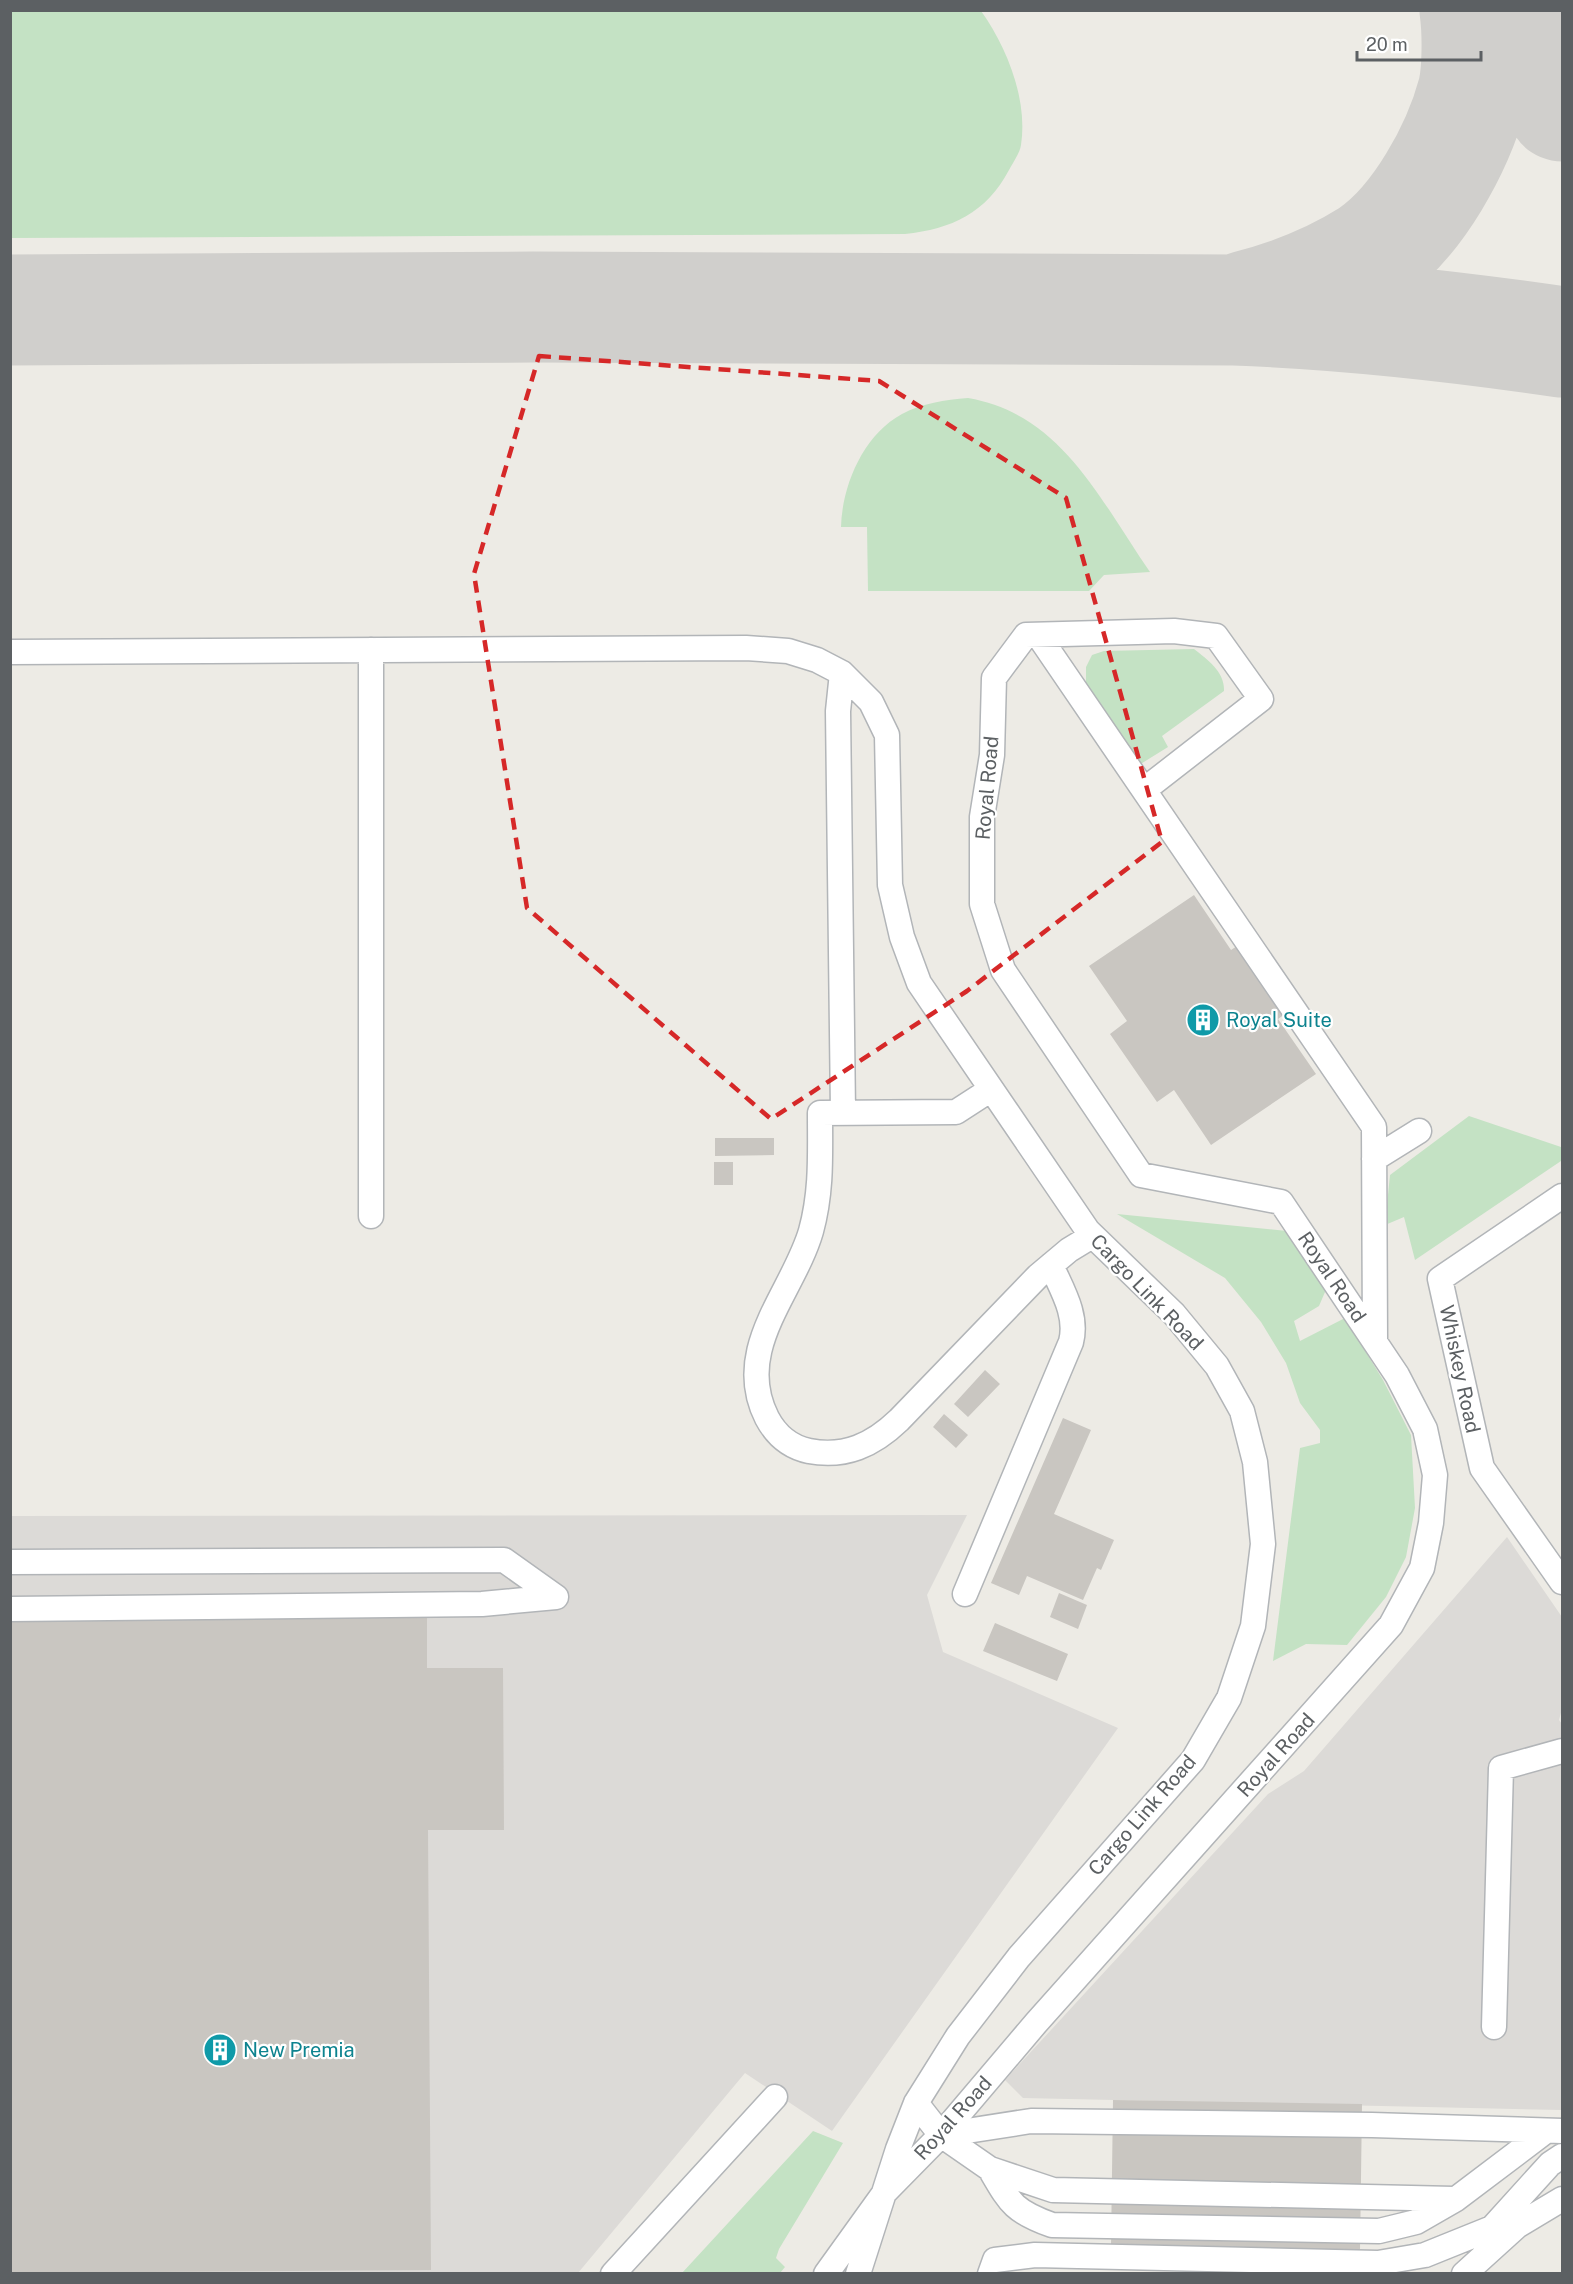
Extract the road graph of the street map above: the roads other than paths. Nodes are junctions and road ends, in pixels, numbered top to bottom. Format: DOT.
graph roads {
  1 [pos="1038,635"];
  2 [pos="371,650"];
  3 [pos="10,652"];
  4 [pos="842,673"];
  5 [pos="1144,790"];
  6 [pos="990,1089"];
  7 [pos="843,1112"];
  8 [pos="1419,1131"];
  9 [pos="1374,1159"];
  10 [pos="1563,1196"];
  11 [pos="370,1216"];
  12 [pos="1092,1236"];
  13 [pos="1051,1265"];
  14 [pos="1375,1341"];
  15 [pos="10,1562"];
  16 [pos="1563,1582"];
  17 [pos="965,1594"];
  18 [pos="10,1609"];
  19 [pos="1563,1750"];
  20 [pos="1494,2026"];
  21 [pos="775,2097"];
  22 [pos="916,2103"];
  23 [pos="1554,2131"];
  24 [pos="941,2135"];
  25 [pos="1563,2156"];
  26 [pos="990,2169"];
  27 [pos="885,2192"];
  28 [pos="1456,2199"];
  29 [pos="1563,2199"];
  30 [pos="613,2274"];
  31 [pos="826,2274"];
  32 [pos="858,2274"];
  33 [pos="990,2274"];
  34 [pos="1464,2274"];
  1 -- 5 [label="lane"];
  1 -- 5 [label="lane"];
  1 -- 14 [label="lane, Royal Road"];
  2 -- 3 [label="lane, Cargo Link Road"];
  2 -- 4 [label="lane, Cargo Link Road"];
  2 -- 11 [label="lane"];
  4 -- 6 [label="lane, Cargo Link Road"];
  4 -- 7 [label="lane"];
  5 -- 9 [label="lane"];
  6 -- 7 [label="lane"];
  6 -- 12 [label="lane, Cargo Link Road"];
  7 -- 13 [label="lane"];
  8 -- 9 [label="lane"];
  9 -- 14 [label="lane"];
  10 -- 16 [label="lane, Whiskey Road"];
  12 -- 13 [label="lane"];
  12 -- 22 [label="lane, Cargo Link Road"];
  13 -- 17 [label="lane"];
  14 -- 24 [label="lane, Royal Road"];
  15 -- 18 [label="lane"];
  19 -- 20 [label="lane"];
  21 -- 30 [label="lane"];
  22 -- 24 [label="lane"];
  22 -- 27 [label="lane, Cargo Link Road"];
  23 -- 24 [label="lane"];
  23 -- 28 [label="lane"];
  24 -- 26 [label="lane"];
  24 -- 27 [label="lane, Royal Road"];
  25 -- 33 [label="lane"];
  26 -- 28 [label="lane"];
  26 -- 28 [label="lane"];
  27 -- 31 [label="lane, Royal Road"];
  27 -- 32 [label="lane, Cargo Link Road"];
  29 -- 34 [label="lane"];
}
